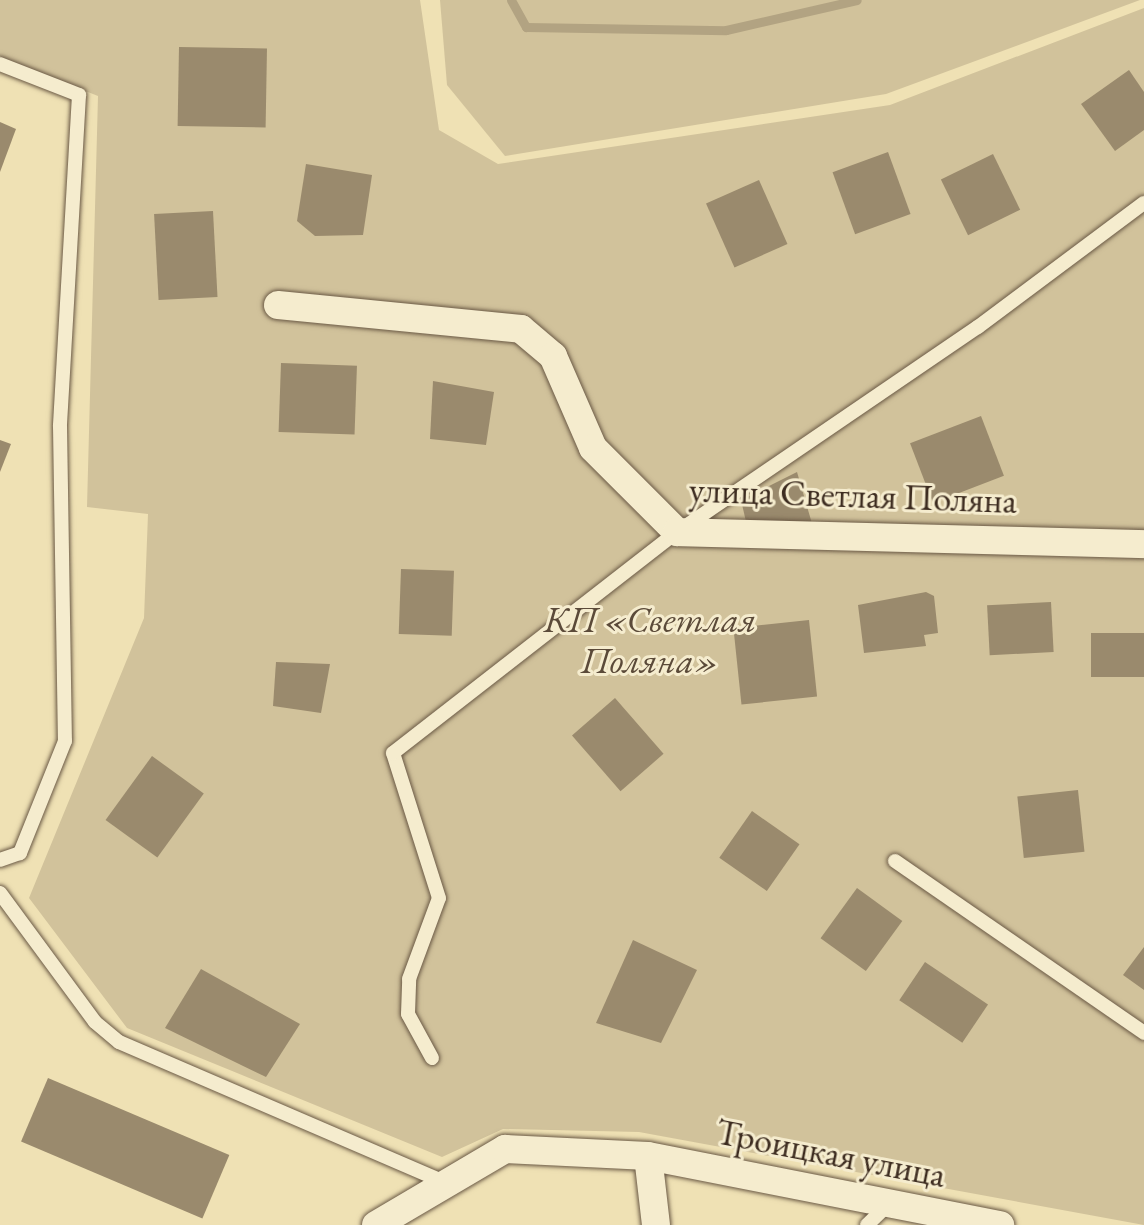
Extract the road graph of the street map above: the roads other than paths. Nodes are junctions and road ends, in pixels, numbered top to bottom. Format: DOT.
graph roads {
  1 [pos="0,64"];
  2 [pos="1144,203"];
  3 [pos="278,305"];
  4 [pos="677,532"];
  5 [pos="1144,544"];
  6 [pos="0,860"];
  7 [pos="895,861"];
  8 [pos="0,893"];
  9 [pos="1144,1033"];
  10 [pos="432,1058"];
  11 [pos="648,1156"];
  12 [pos="444,1182"];
  13 [pos="892,1201"];
  14 [pos="376,1225"];
  15 [pos="656,1225"];
  16 [pos="867,1225"];
  17 [pos="1000,1225"];
  1 -- 6 [label="lane"];
  2 -- 4 [label="lane"];
  3 -- 4 [label="street, улица Светлая Поляна"];
  4 -- 5 [label="street, улица Светлая Поляна"];
  4 -- 10 [label="lane"];
  7 -- 9 [label="lane"];
  8 -- 12 [label="lane"];
  11 -- 12 [label="street, Троицкая улица"];
  11 -- 13 [label="street, Троицкая улица"];
  11 -- 15 [label="street"];
  12 -- 14 [label="street, Троицкая улица"];
  13 -- 16 [label="lane"];
  13 -- 17 [label="street, Троицкая улица"];
}
